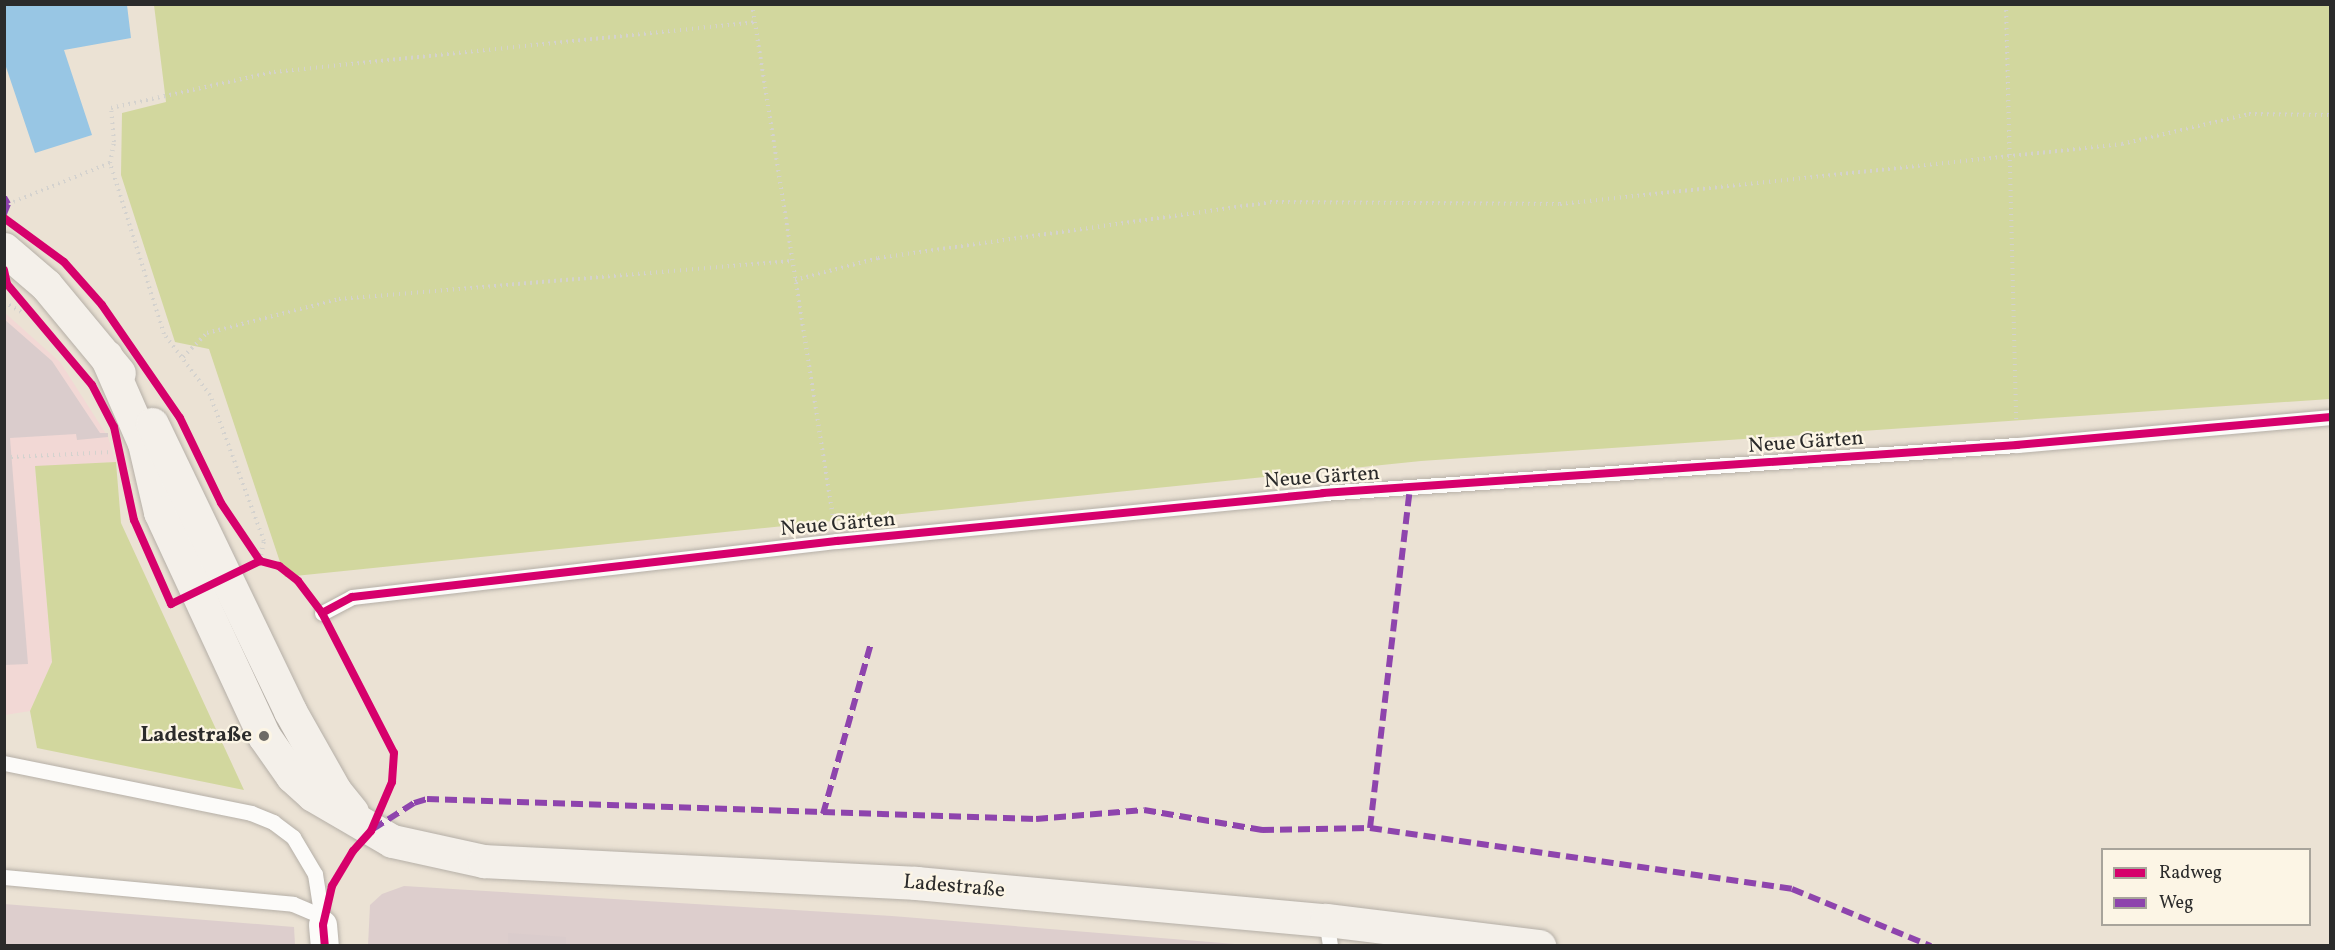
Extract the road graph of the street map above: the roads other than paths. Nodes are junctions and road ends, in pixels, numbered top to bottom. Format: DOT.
graph roads {
  1 [pos="4,249"];
  2 [pos="2331,417"];
  3 [pos="322,613"];
  4 [pos="4,763"];
  5 [pos="4,877"];
  6 [pos="1328,933"];
  7 [pos="324,935"];
  8 [pos="1539,945"];
  1 -- 6 [label="street, Ladestraße"];
  2 -- 3 [label="lane, Neue Gärten"];
  4 -- 7 [label="lane"];
  5 -- 7 [label="lane"];
  6 -- 8 [label="street, Ladestraße"];
}
